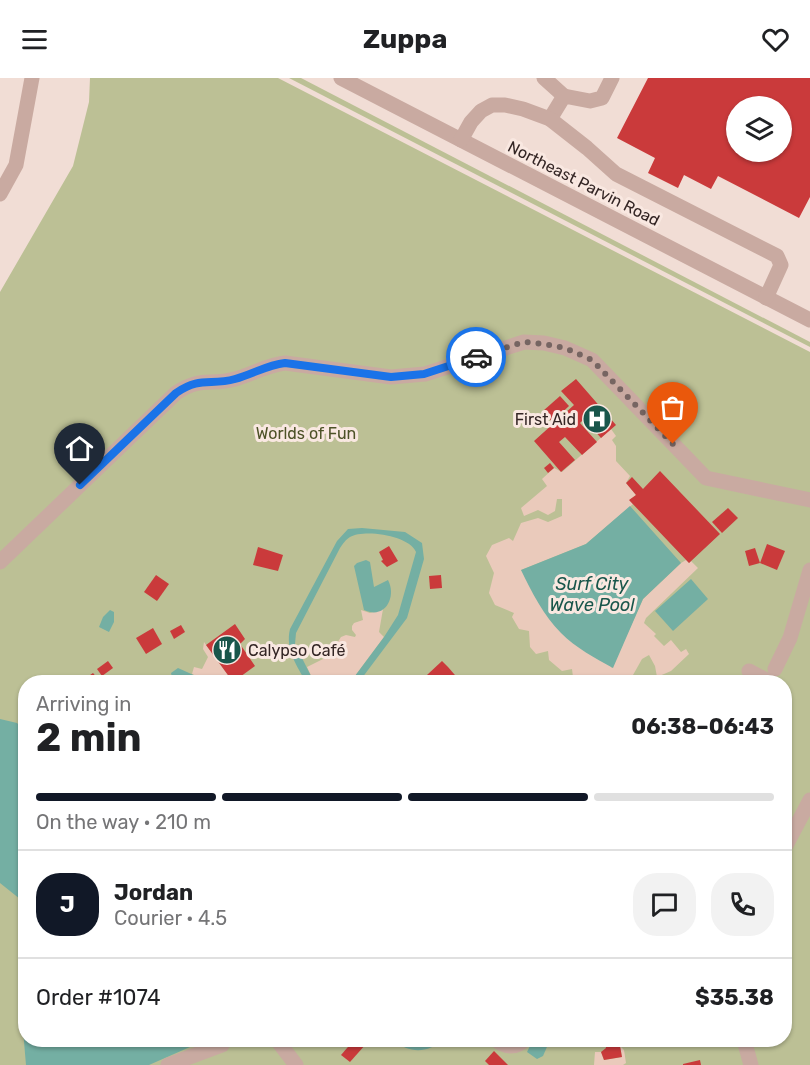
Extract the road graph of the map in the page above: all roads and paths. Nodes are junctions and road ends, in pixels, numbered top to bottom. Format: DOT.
graph roads {
  1 [pos="32,78"];
  2 [pos="341,78"];
  3 [pos="544,78"];
  4 [pos="612,78"];
  5 [pos="564,96"];
  6 [pos="550,119"];
  7 [pos="461,140"];
  8 [pos="6,168"];
  9 [pos="0,194"];
  10 [pos="766,298"];
  11 [pos="810,320"];
  12 [pos="810,500"];
  13 [pos="0,561"];
  14 [pos="810,570"];
  15 [pos="749,671"];
  16 [pos="768,675"];
  17 [pos="773,675"];
  18 [pos="810,800"];
  19 [pos="792,834"];
  20 [pos="207,1047"];
  21 [pos="282,1047"];
  22 [pos="746,1047"];
  23 [pos="168,1065"];
  24 [pos="296,1065"];
  25 [pos="751,1065"];
  1 -- 8 [label="street"];
  2 -- 7 [label="street, Northeast Parvin Road"];
  3 -- 5 [label="street"];
  4 -- 5 [label="street"];
  5 -- 6 [label="street"];
  6 -- 7 [label="street"];
  6 -- 10 [label="street"];
  7 -- 10 [label="street, Northeast Parvin Road"];
  8 -- 9 [label="street"];
  10 -- 11 [label="street, Northeast Parvin Road"];
  12 -- 13 [label="street"];
  14 -- 17 [label="street"];
  15 -- 16 [label="street"];
  18 -- 19 [label="street"];
  20 -- 23 [label="street"];
  21 -- 24 [label="street"];
  22 -- 25 [label="street"];
}
